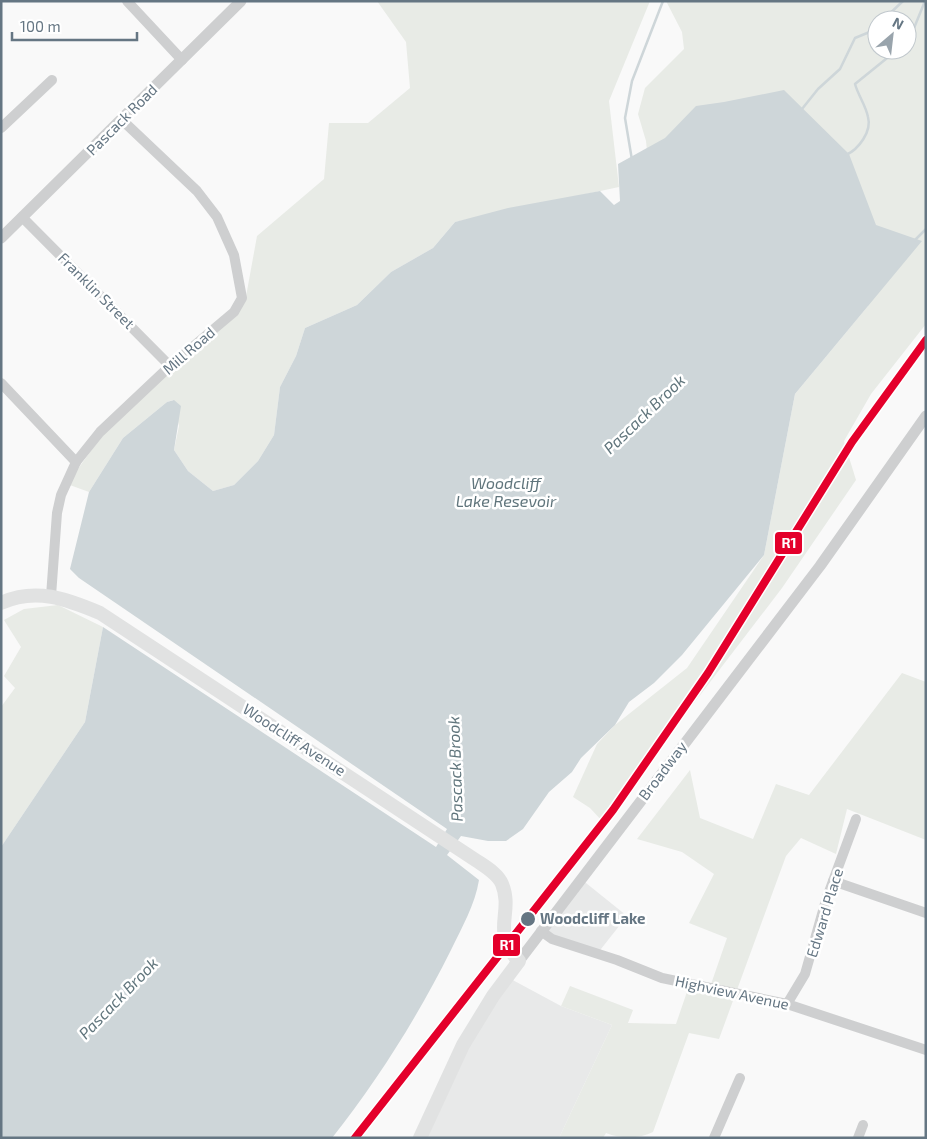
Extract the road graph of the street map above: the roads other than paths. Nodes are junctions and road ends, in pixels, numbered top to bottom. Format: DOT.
graph roads {
  1 [pos="127,1"];
  2 [pos="241,1"];
  3 [pos="182,60"];
  4 [pos="52,80"];
  5 [pos="122,120"];
  6 [pos="1,128"];
  7 [pos="22,217"];
  8 [pos="1,238"];
  9 [pos="170,366"];
  10 [pos="2,384"];
  11 [pos="926,416"];
  12 [pos="76,462"];
  13 [pos="51,596"];
  14 [pos="1,603"];
  15 [pos="856,819"];
  16 [pos="833,881"];
  17 [pos="926,913"];
  18 [pos="541,931"];
  19 [pos="519,961"];
  20 [pos="787,1004"];
  21 [pos="926,1050"];
  22 [pos="740,1078"];
  23 [pos="863,1125"];
  24 [pos="420,1138"];
  25 [pos="714,1138"];
  26 [pos="858,1138"];
  1 -- 3 [label="street"];
  2 -- 3 [label="street, Pascack Road"];
  3 -- 5 [label="street, Pascack Road"];
  4 -- 6 [label="street"];
  5 -- 7 [label="street, Pascack Road"];
  5 -- 9 [label="street, Mill Road"];
  7 -- 8 [label="street, Pascack Road"];
  7 -- 9 [label="street, Franklin Street"];
  9 -- 12 [label="street, Mill Road"];
  10 -- 12 [label="street"];
  11 -- 18 [label="street, Broadway"];
  12 -- 13 [label="street, Mill Road"];
  13 -- 14 [label="main road, Woodcliff Avenue"];
  13 -- 19 [label="main road, Woodcliff Avenue"];
  15 -- 16 [label="street, Edward Place"];
  16 -- 17 [label="street"];
  16 -- 20 [label="street, Edward Place"];
  18 -- 19 [label="street, Broadway"];
  18 -- 20 [label="street, Highview Avenue"];
  19 -- 24 [label="main road, Broadway"];
  20 -- 21 [label="street, Highview Avenue"];
  22 -- 25 [label="street"];
  23 -- 26 [label="street"];
}
